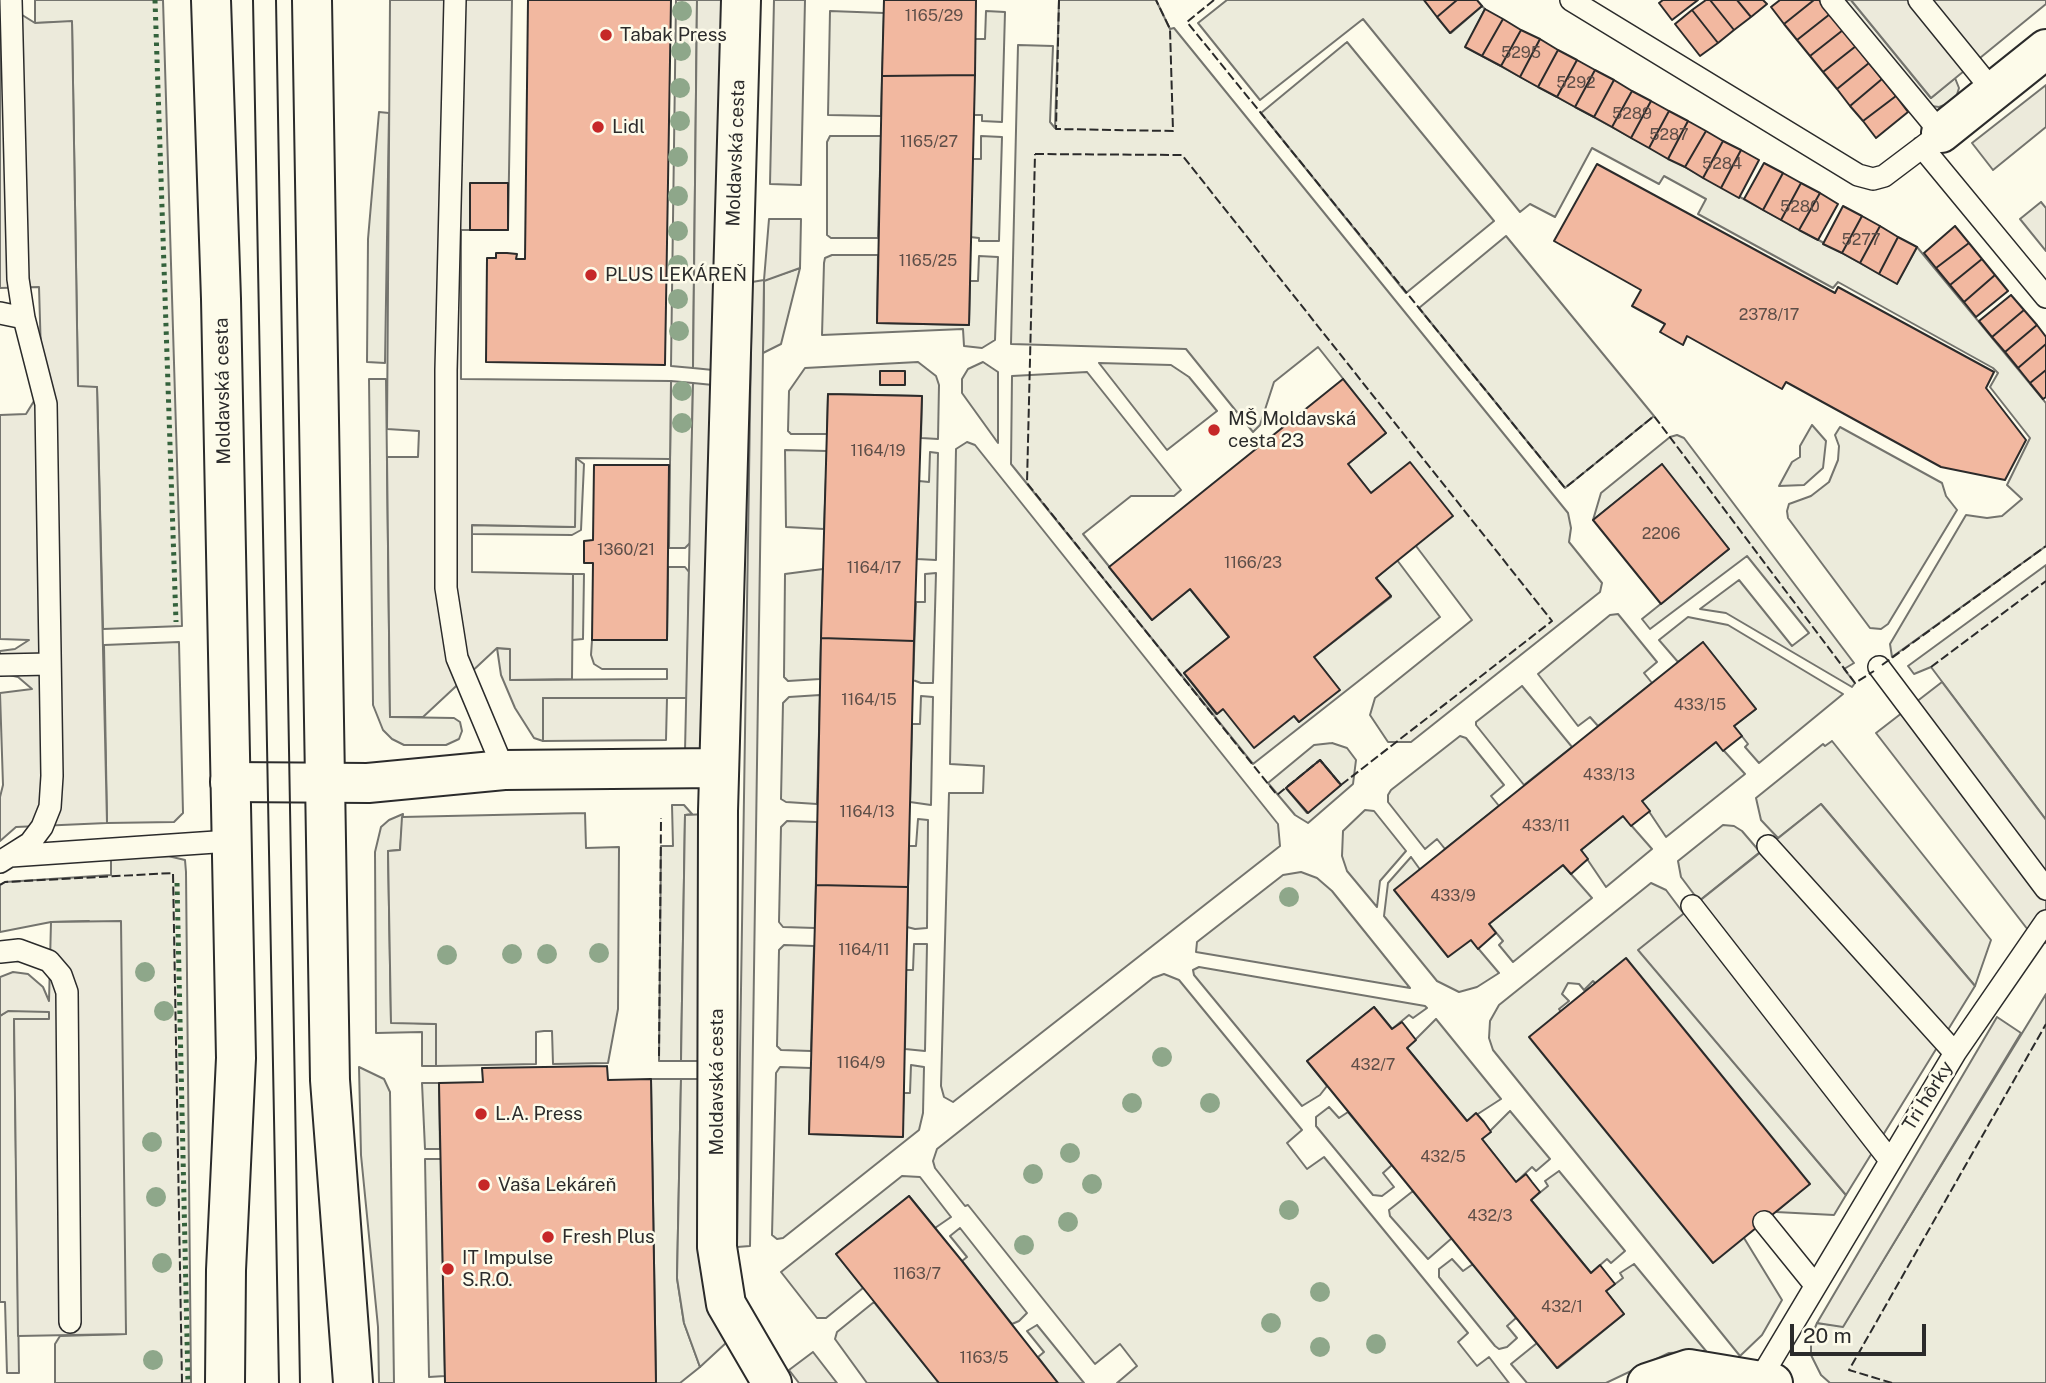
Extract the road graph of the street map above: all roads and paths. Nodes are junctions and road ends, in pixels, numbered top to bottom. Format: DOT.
graph roads {
  1 [pos="11,0"];
  2 [pos="211,0"];
  3 [pos="312,0"];
  4 [pos="455,0"];
  5 [pos="741,0"];
  6 [pos="1571,0"];
  7 [pos="1831,0"];
  8 [pos="1919,0"];
  9 [pos="1594,9"];
  10 [pos="2046,49"];
  11 [pos="1993,91"];
  12 [pos="1931,140"];
  13 [pos="2046,297"];
  14 [pos="0,313"];
  15 [pos="23,318"];
  16 [pos="50,664"];
  17 [pos="0,665"];
  18 [pos="1879,667"];
  19 [pos="719,768"];
  20 [pos="504,770"];
  21 [pos="230,782"];
  22 [pos="324,782"];
  23 [pos="230,841"];
  24 [pos="1768,846"];
  25 [pos="4,859"];
  26 [pos="2046,889"];
  27 [pos="1692,906"];
  28 [pos="2046,921"];
  29 [pos="0,952"];
  30 [pos="1955,1053"];
  31 [pos="1889,1159"];
  32 [pos="1764,1222"];
  33 [pos="1815,1285"];
  34 [pos="70,1322"];
  35 [pos="1767,1381"];
  36 [pos="225,1383"];
  37 [pos="353,1383"];
  38 [pos="772,1383"];
  39 [pos="1647,1383"];
  1 -- 15 [label="lane"];
  2 -- 21 [label="street, Moldavská cesta"];
  3 -- 22 [label="street"];
  4 -- 20 [label="lane"];
  5 -- 19 [label="street, Moldavská cesta"];
  6 -- 9 [label="lane"];
  7 -- 12 [label="lane"];
  8 -- 11 [label="lane"];
  9 -- 12 [label="lane"];
  10 -- 11 [label="street"];
  11 -- 12 [label="street"];
  12 -- 13 [label="lane"];
  14 -- 15 [label="lane"];
  15 -- 16 [label="lane"];
  16 -- 17 [label="lane"];
  16 -- 25 [label="lane"];
  18 -- 26 [label="lane"];
  19 -- 20 [label="street"];
  19 -- 38 [label="street, Moldavská cesta"];
  20 -- 22 [label="street"];
  21 -- 22 [label="street"];
  21 -- 23 [label="street, Moldavská cesta"];
  22 -- 37 [label="street"];
  23 -- 25 [label="lane"];
  23 -- 36 [label="street, Moldavská cesta"];
  24 -- 30 [label="lane, Tri hôrky"];
  27 -- 31 [label="lane"];
  28 -- 30 [label="lane"];
  29 -- 34 [label="lane"];
  30 -- 31 [label="lane, Tri hôrky"];
  31 -- 33 [label="lane, Tri hôrky"];
  32 -- 33 [label="lane"];
  33 -- 35 [label="lane, Tri hôrky"];
  35 -- 39 [label="street"];
}
